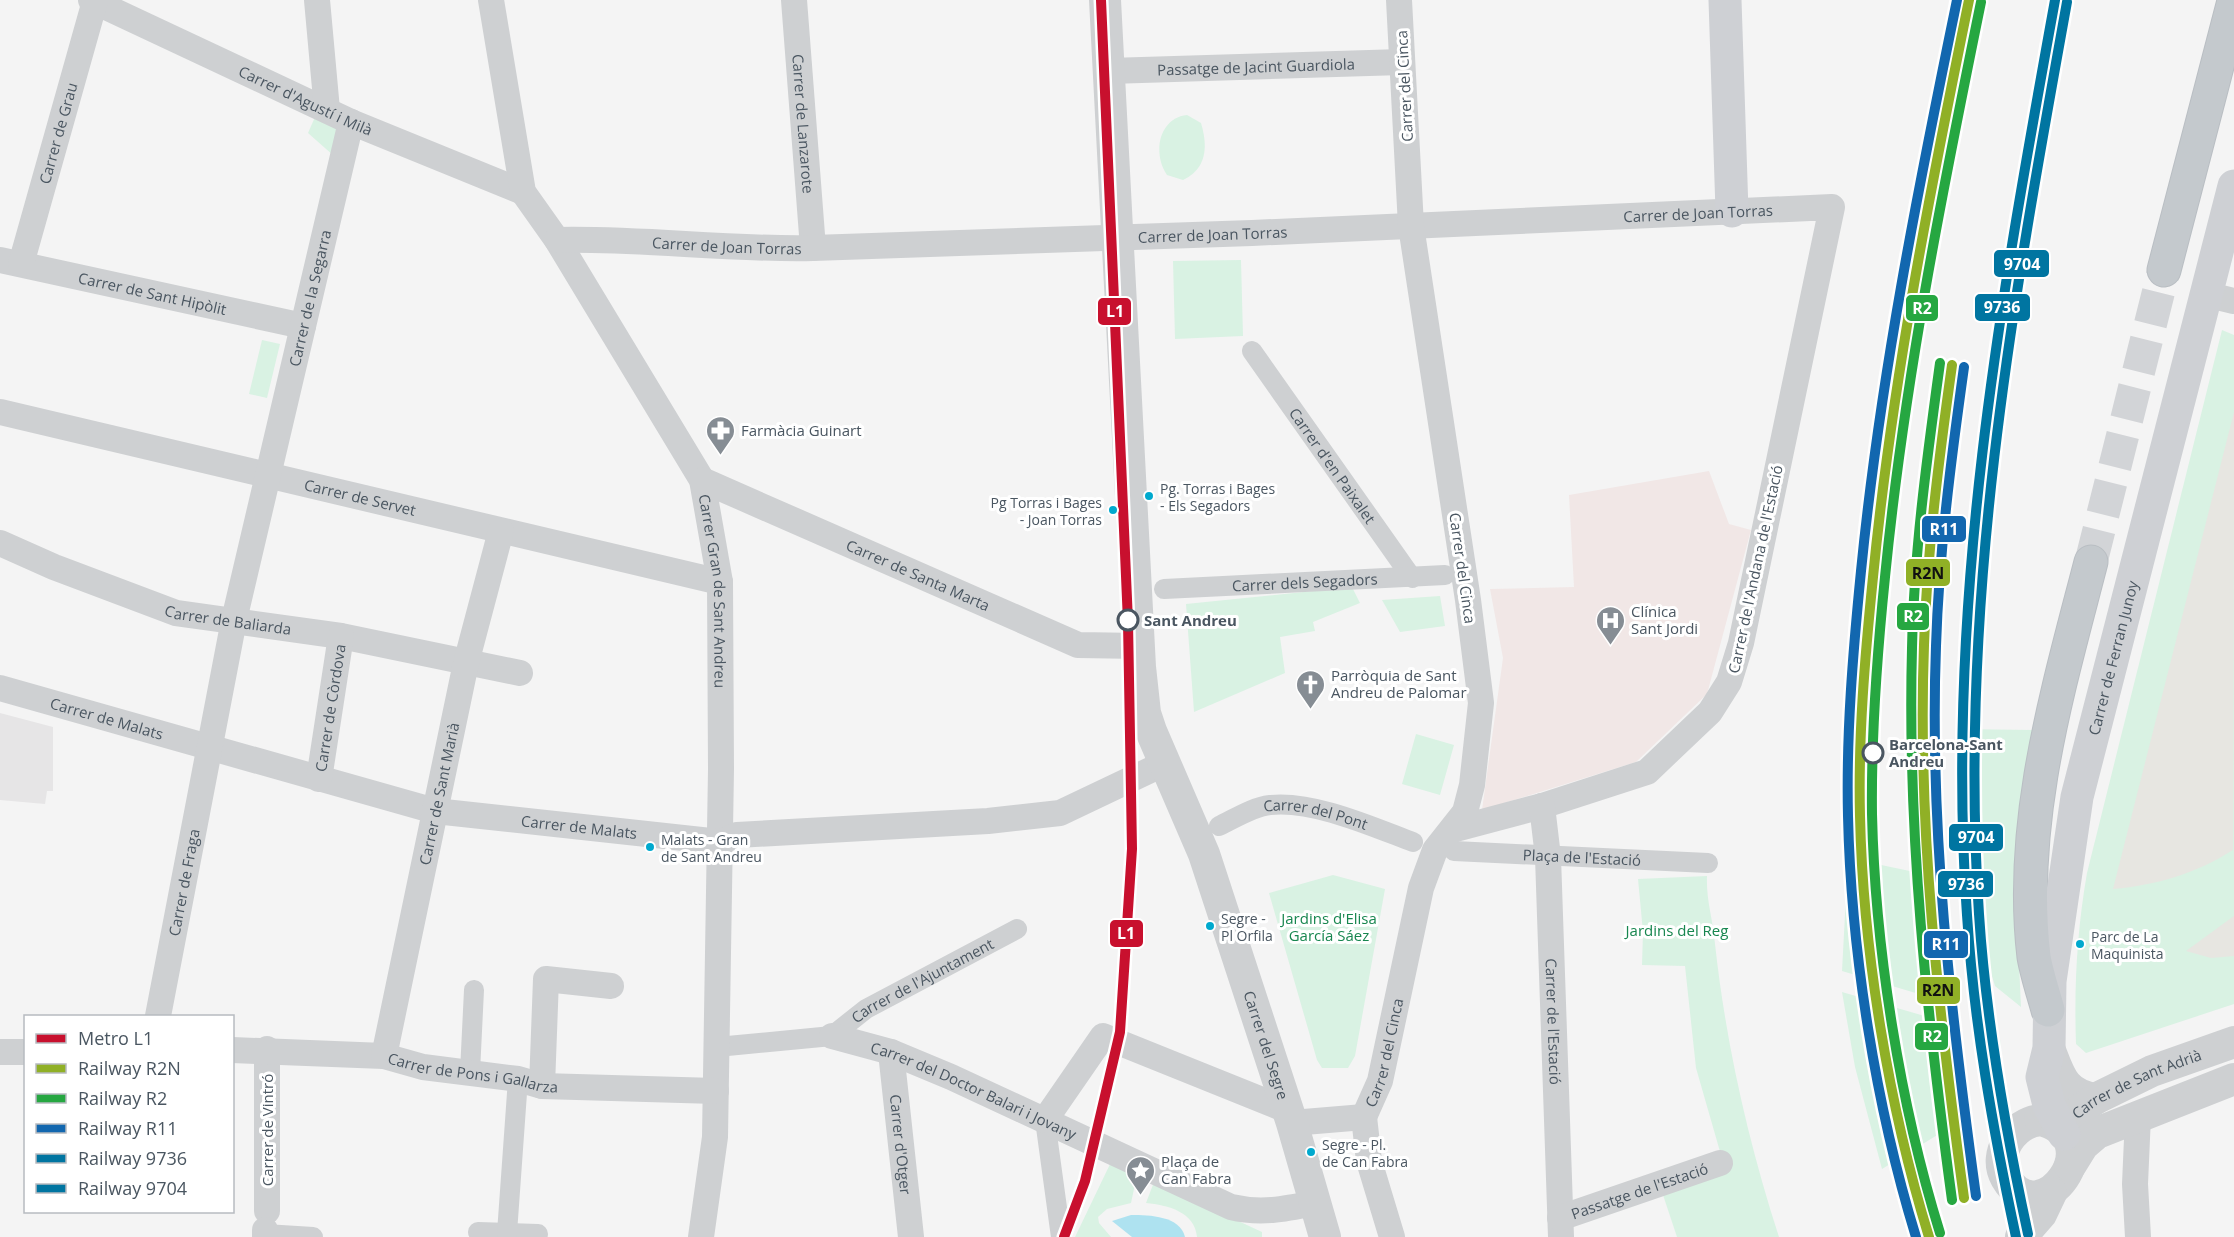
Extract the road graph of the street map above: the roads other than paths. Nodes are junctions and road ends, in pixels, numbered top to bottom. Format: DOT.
graph roads {
  1 [pos="317,0"];
  2 [pos="490,0"];
  3 [pos="794,0"];
  4 [pos="1105,0"];
  5 [pos="1399,0"];
  6 [pos="1725,0"];
  7 [pos="93,1"];
  8 [pos="2234,1"];
  9 [pos="1402,62"];
  10 [pos="1109,71"];
  11 [pos="327,110"];
  12 [pos="351,122"];
  13 [pos="2234,186"];
  14 [pos="523,192"];
  15 [pos="1832,207"];
  16 [pos="1732,211"];
  17 [pos="1411,226"];
  18 [pos="1118,238"];
  19 [pos="557,240"];
  20 [pos="813,248"];
  21 [pos="11,262"];
  22 [pos="2164,270"];
  23 [pos="2220,298"];
  24 [pos="303,326"];
  25 [pos="1252,351"];
  26 [pos="0,412"];
  27 [pos="273,477"];
  28 [pos="702,480"];
  29 [pos="501,531"];
  30 [pos="0,543"];
  31 [pos="2091,562"];
  32 [pos="1445,575"];
  33 [pos="1412,578"];
  34 [pos="720,582"];
  35 [pos="1164,589"];
  36 [pos="234,620"];
  37 [pos="341,636"];
  38 [pos="1140,646"];
  39 [pos="466,663"];
  40 [pos="520,673"];
  41 [pos="0,688"];
  42 [pos="209,748"];
  43 [pos="1163,764"];
  44 [pos="319,779"];
  45 [pos="1542,806"];
  46 [pos="435,811"];
  47 [pos="1219,826"];
  48 [pos="1453,841"];
  49 [pos="720,842"];
  50 [pos="1413,842"];
  51 [pos="1548,857"];
  52 [pos="1708,863"];
  53 [pos="1017,929"];
  54 [pos="611,986"];
  55 [pos="474,990"];
  56 [pos="2048,1010"];
  57 [pos="158,1015"];
  58 [pos="832,1036"];
  59 [pos="2234,1042"];
  60 [pos="717,1047"];
  61 [pos="2049,1048"];
  62 [pos="267,1049"];
  63 [pos="234,1050"];
  64 [pos="0,1052"];
  65 [pos="24,1052"];
  66 [pos="891,1052"];
  67 [pos="384,1056"];
  68 [pos="470,1072"];
  69 [pos="518,1079"];
  70 [pos="2234,1079"];
  71 [pos="542,1086"];
  72 [pos="716,1091"];
  73 [pos="2095,1099"];
  74 [pos="1290,1116"];
  75 [pos="2138,1116"];
  76 [pos="1364,1118"];
  77 [pos="1045,1120"];
  78 [pos="2053,1124"];
  79 [pos="1720,1163"];
  80 [pos="2070,1166"];
  81 [pos="2014,1190"];
  82 [pos="2051,1193"];
  83 [pos="1315,1203"];
  84 [pos="1560,1227"];
  85 [pos="266,1228"];
  86 [pos="478,1232"];
  87 [pos="507,1233"];
  88 [pos="538,1234"];
  89 [pos="313,1237"];
  90 [pos="701,1237"];
  91 [pos="911,1237"];
  92 [pos="1061,1237"];
  93 [pos="1325,1237"];
  94 [pos="1392,1237"];
  95 [pos="2020,1237"];
  96 [pos="2138,1237"];
  1 -- 11 [label="street"];
  2 -- 14 [label="street, Carrer Gran de Sant Andreu"];
  3 -- 20 [label="street, Carrer de Lanzarote"];
  4 -- 10 [label="street, Carrer del Segre"];
  5 -- 9 [label="street, Carrer del Cinca"];
  6 -- 16 [label="main road"];
  7 -- 11 [label="street, Carrer d'Agustí i Milà"];
  7 -- 21 [label="street, Carrer de Grau"];
  8 -- 22 [label="highway"];
  9 -- 10 [label="street, Passatge de Jacint Guardiola"];
  9 -- 17 [label="street, Carrer del Cinca"];
  10 -- 18 [label="street, Carrer del Segre"];
  11 -- 12 [label="street, Carrer d'Agustí i Milà"];
  12 -- 14 [label="street, Carrer d'Agustí i Milà"];
  12 -- 24 [label="street, Carrer de la Segarra"];
  13 -- 23 [label="main road, Carrer de Ferran Junoy"];
  14 -- 19 [label="street, Carrer Gran de Sant Andreu"];
  15 -- 16 [label="street, Carrer de Joan Torras"];
  15 -- 45 [label="street, Carrer de l'Andana de l'Estació"];
  16 -- 17 [label="street, Carrer de Joan Torras"];
  17 -- 18 [label="street, Carrer de Joan Torras"];
  17 -- 48 [label="street, Carrer del Cinca"];
  18 -- 20 [label="street, Carrer de Joan Torras"];
  18 -- 38 [label="street, Carrer del Segre"];
  19 -- 20 [label="street, Carrer de Joan Torras"];
  19 -- 28 [label="street, Carrer Gran de Sant Andreu"];
  21 -- 24 [label="street, Carrer de Sant Hipòlit"];
  23 -- 56 [label="main road, Carrer de Ferran Junoy"];
  24 -- 27 [label="street, Carrer de la Segarra"];
  25 -- 33 [label="street, Carrer d'en Paixalet"];
  26 -- 27 [label="street, Carrer de Servet"];
  27 -- 29 [label="street, Carrer de Servet"];
  27 -- 36 [label="street, Carrer de la Segarra"];
  28 -- 34 [label="street, Carrer Gran de Sant Andreu"];
  28 -- 38 [label="street, Carrer de Santa Marta"];
  29 -- 34 [label="street, Carrer de Servet"];
  29 -- 39 [label="street, Carrer de Sant Marià"];
  30 -- 36 [label="street, Carrer de Baliarda"];
  31 -- 56 [label="highway"];
  32 -- 33 [label="street, Carrer dels Segadors"];
  33 -- 35 [label="street, Carrer dels Segadors"];
  34 -- 49 [label="street, Carrer Gran de Sant Andreu"];
  36 -- 37 [label="street, Carrer de Baliarda"];
  36 -- 42 [label="street, Carrer de Fraga"];
  37 -- 39 [label="street, Carrer de Baliarda"];
  37 -- 44 [label="street, Carrer de Còrdova"];
  38 -- 43 [label="street, Carrer del Segre"];
  39 -- 40 [label="street, Carrer de Baliarda"];
  39 -- 46 [label="street, Carrer de Sant Marià"];
  41 -- 42 [label="street, Carrer de Malats"];
  42 -- 44 [label="street, Carrer de Malats"];
  42 -- 57 [label="street, Carrer de Fraga"];
  43 -- 49 [label="street, Carrer de Malats"];
  43 -- 74 [label="street, Carrer del Segre"];
  44 -- 46 [label="street, Carrer de Malats"];
  45 -- 48 [label="street, Carrer de l'Andana de l'Estació"];
  45 -- 51 [label="street, Carrer de l'Estació"];
  46 -- 49 [label="street, Carrer de Malats"];
  46 -- 67 [label="street, Carrer de Sant Marià"];
  47 -- 50 [label="street, Carrer del Pont"];
  48 -- 51 [label="street, Plaça de l'Estació"];
  48 -- 76 [label="street, Carrer del Cinca"];
  49 -- 60 [label="street, Carrer Gran de Sant Andreu"];
  51 -- 52 [label="street, Plaça de l'Estació"];
  51 -- 84 [label="street, Carrer de l'Estació"];
  53 -- 58 [label="street, Carrer de l'Ajuntament"];
  54 -- 71 [label="street"];
  55 -- 68 [label="street"];
  56 -- 61 [label="main road, Carrer de Ferran Junoy"];
  58 -- 60 [label="street"];
  58 -- 66 [label="street, Carrer del Doctor Balari i Jovany"];
  59 -- 73 [label="street, Carrer de Sant Adrià"];
  60 -- 72 [label="street, Carrer Gran de Sant Andreu"];
  61 -- 73 [label="street"];
  61 -- 78 [label="main road, Carrer de Ferran Junoy"];
  62 -- 63 [label="street, Carrer de Pons i Gallarza"];
  62 -- 67 [label="street, Carrer de Pons i Gallarza"];
  62 -- 85 [label="street, Carrer de Vintró"];
  64 -- 65 [label="street"];
  66 -- 77 [label="street, Carrer del Doctor Balari i Jovany"];
  66 -- 91 [label="street, Carrer d'Otger"];
  67 -- 68 [label="street, Carrer de Pons i Gallarza"];
  68 -- 69 [label="street, Carrer de Pons i Gallarza"];
  69 -- 71 [label="street, Carrer de Pons i Gallarza"];
  69 -- 87 [label="street"];
  70 -- 75 [label="street, Carrer de Sant Adrià"];
  71 -- 72 [label="street, Carrer de Pons i Gallarza"];
  72 -- 90 [label="street, Carrer Gran de Sant Andreu"];
  73 -- 78 [label="street, Carrer de Sant Adrià"];
  74 -- 76 [label="street"];
  74 -- 77 [label="street"];
  74 -- 83 [label="street, Carrer del Segre"];
  75 -- 80 [label="street, Carrer de Sant Adrià"];
  75 -- 96 [label="street"];
  76 -- 94 [label="street"];
  77 -- 83 [label="street, Carrer del Doctor Balari i Jovany"];
  77 -- 92 [label="street"];
  78 -- 80 [label="street"];
  78 -- 81 [label="street"];
  79 -- 84 [label="street, Passatge de l'Estació"];
  80 -- 82 [label="street"];
  81 -- 82 [label="street"];
  81 -- 95 [label="street"];
  82 -- 95 [label="street"];
  83 -- 93 [label="street, Carrer del Segre"];
  85 -- 89 [label="street"];
  86 -- 87 [label="street"];
  87 -- 88 [label="street"];
}
